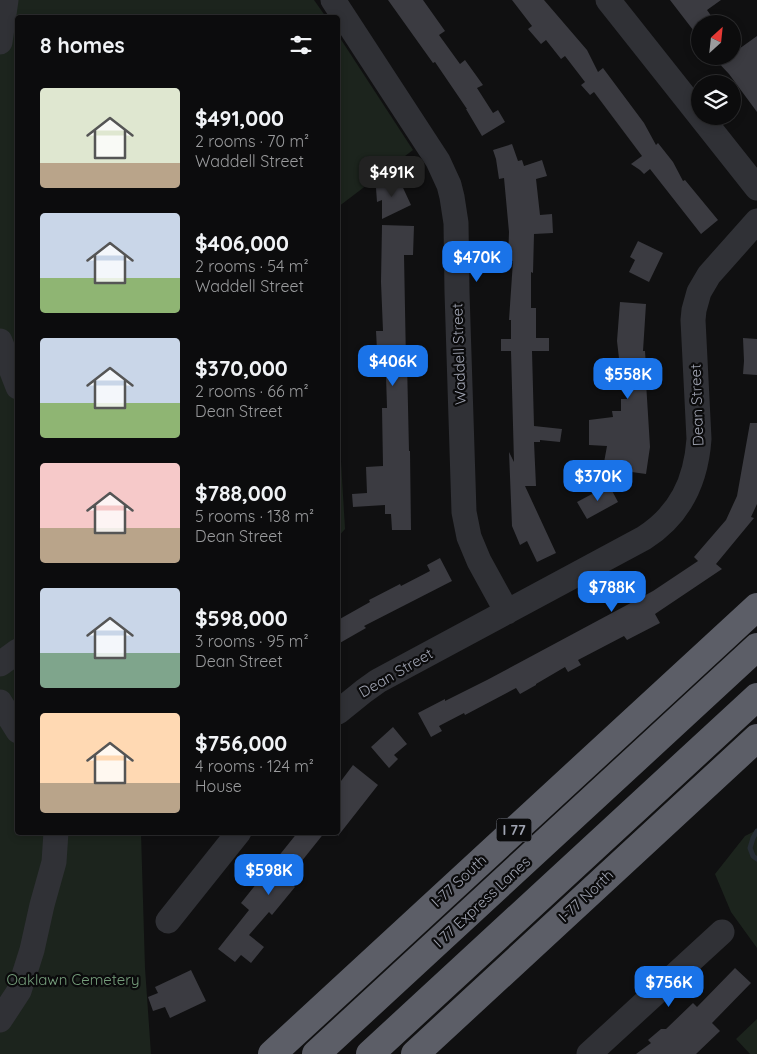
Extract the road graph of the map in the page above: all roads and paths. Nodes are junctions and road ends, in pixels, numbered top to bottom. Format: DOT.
graph roads {
  1 [pos="6,0"];
  2 [pos="333,0"];
  3 [pos="608,0"];
  4 [pos="0,42"];
  5 [pos="691,105"];
  6 [pos="707,125"];
  7 [pos="757,188"];
  8 [pos="757,221"];
  9 [pos="0,341"];
  10 [pos="15,379"];
  11 [pos="757,607"];
  12 [pos="507,612"];
  13 [pos="757,647"];
  14 [pos="15,653"];
  15 [pos="0,664"];
  16 [pos="757,697"];
  17 [pos="0,702"];
  18 [pos="340,710"];
  19 [pos="15,726"];
  20 [pos="757,738"];
  21 [pos="56,835"];
  22 [pos="237,835"];
  23 [pos="168,921"];
  24 [pos="722,932"];
  25 [pos="0,1020"];
  26 [pos="272,1054"];
  27 [pos="316,1054"];
  28 [pos="370,1054"];
  29 [pos="415,1054"];
  30 [pos="589,1054"];
  1 -- 4 [label="street"];
  2 -- 12 [label="street, Waddell Street"];
  3 -- 5 [label="street"];
  6 -- 7 [label="street"];
  8 -- 12 [label="street, Dean Street"];
  9 -- 10 [label="street"];
  11 -- 26 [label="highway, I-77 South / I 77"];
  12 -- 18 [label="street, Dean Street"];
  13 -- 27 [label="highway, I 77 Express Lanes / I 77"];
  14 -- 15 [label="street"];
  16 -- 28 [label="highway"];
  17 -- 19 [label="street"];
  20 -- 29 [label="highway, I-77 North"];
  21 -- 25 [label="street"];
  22 -- 23 [label="street"];
  24 -- 30 [label="street"];
}
